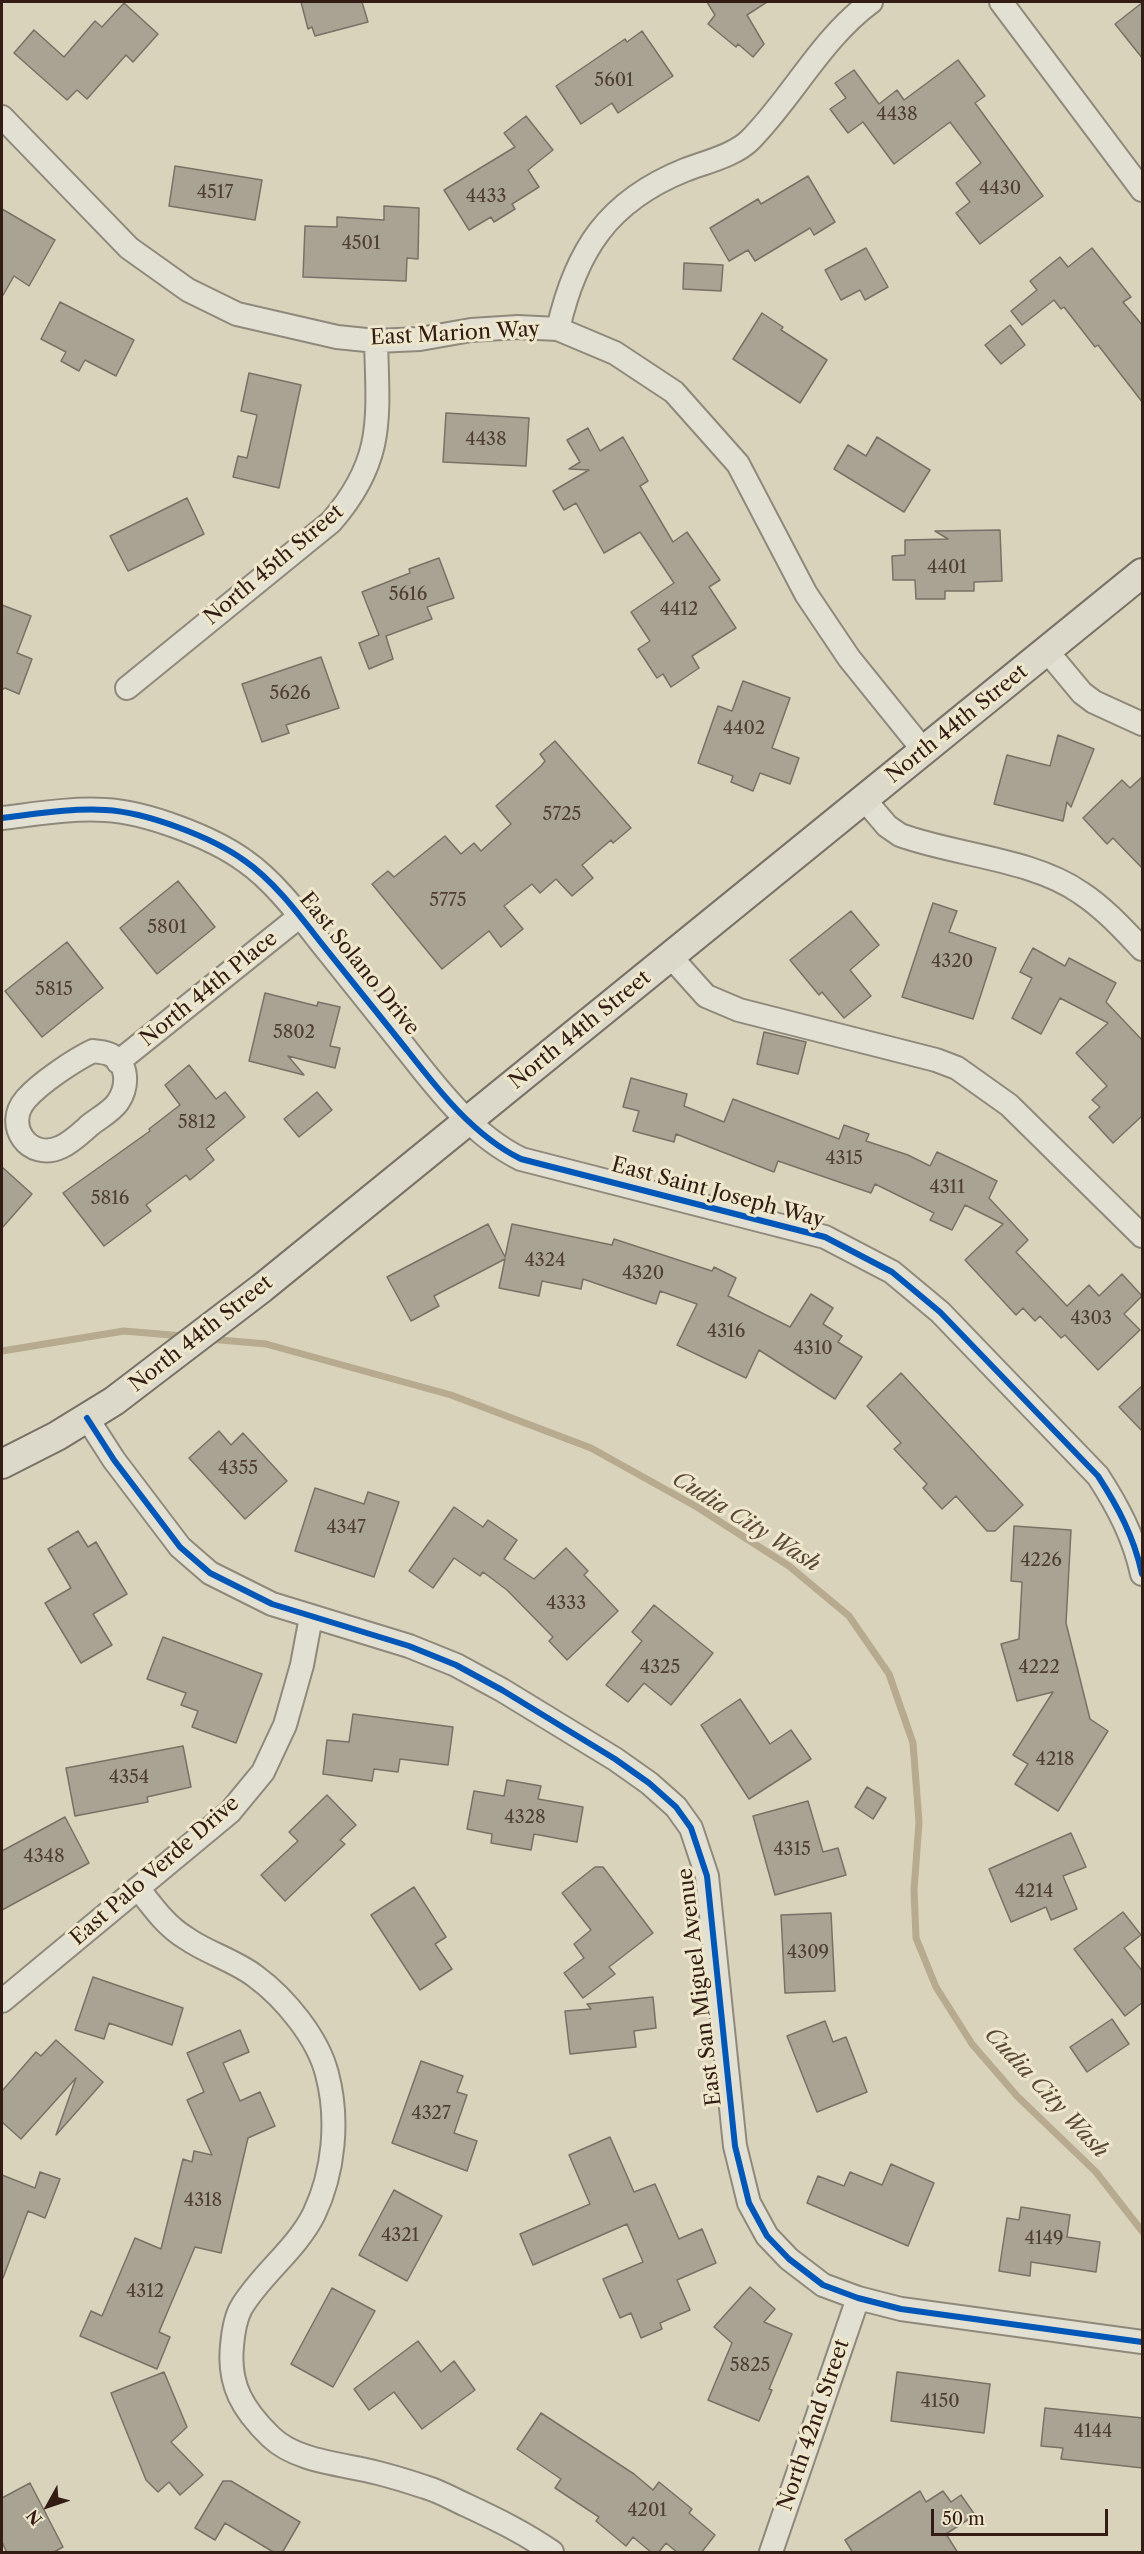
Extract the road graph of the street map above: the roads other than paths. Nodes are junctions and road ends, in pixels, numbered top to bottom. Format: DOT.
graph roads {
  1 [pos="871,2"];
  2 [pos="1001,2"];
  3 [pos="2,117"];
  4 [pos="1143,190"];
  5 [pos="558,329"];
  6 [pos="376,341"];
  7 [pos="1143,573"];
  8 [pos="1047,651"];
  9 [pos="127,688"];
  10 [pos="1143,723"];
  11 [pos="924,751"];
  12 [pos="864,799"];
  13 [pos="2,818"];
  14 [pos="300,916"];
  15 [pos="1143,949"];
  16 [pos="671,957"];
  17 [pos="118,1062"];
  18 [pos="468,1120"];
  19 [pos="1143,1236"];
  20 [pos="87,1418"];
  21 [pos="2,1464"];
  22 [pos="1143,1574"];
  23 [pos="311,1617"];
  24 [pos="138,1888"];
  25 [pos="2,2001"];
  26 [pos="858,2298"];
  27 [pos="1143,2342"];
  28 [pos="552,2553"];
  29 [pos="771,2553"];
  1 -- 5 [label="street"];
  2 -- 4 [label="street"];
  3 -- 6 [label="street, East Marion Way"];
  5 -- 6 [label="street, East Marion Way"];
  5 -- 11 [label="street, East Marion Way"];
  6 -- 9 [label="street, North 45th Street"];
  7 -- 8 [label="main road, North 44th Street"];
  8 -- 10 [label="street"];
  8 -- 11 [label="main road, North 44th Street"];
  11 -- 12 [label="main road, North 44th Street"];
  12 -- 15 [label="street"];
  12 -- 16 [label="main road, North 44th Street"];
  13 -- 14 [label="street, East Solano Drive"];
  14 -- 17 [label="street, North 44th Place"];
  14 -- 18 [label="street, East Solano Drive"];
  16 -- 18 [label="main road, North 44th Street"];
  16 -- 19 [label="street"];
  17 -- 17 [label="street"];
  18 -- 20 [label="main road, North 44th Street"];
  18 -- 22 [label="street, East Saint Joseph Way"];
  20 -- 21 [label="main road, North 44th Street"];
  20 -- 23 [label="street, East San Miguel Avenue"];
  23 -- 24 [label="street, East Palo Verde Drive"];
  23 -- 26 [label="street, East San Miguel Avenue"];
  24 -- 25 [label="street, East Palo Verde Drive"];
  24 -- 28 [label="street"];
  26 -- 27 [label="street, East San Miguel Avenue"];
  26 -- 29 [label="street, North 42nd Street"];
}
